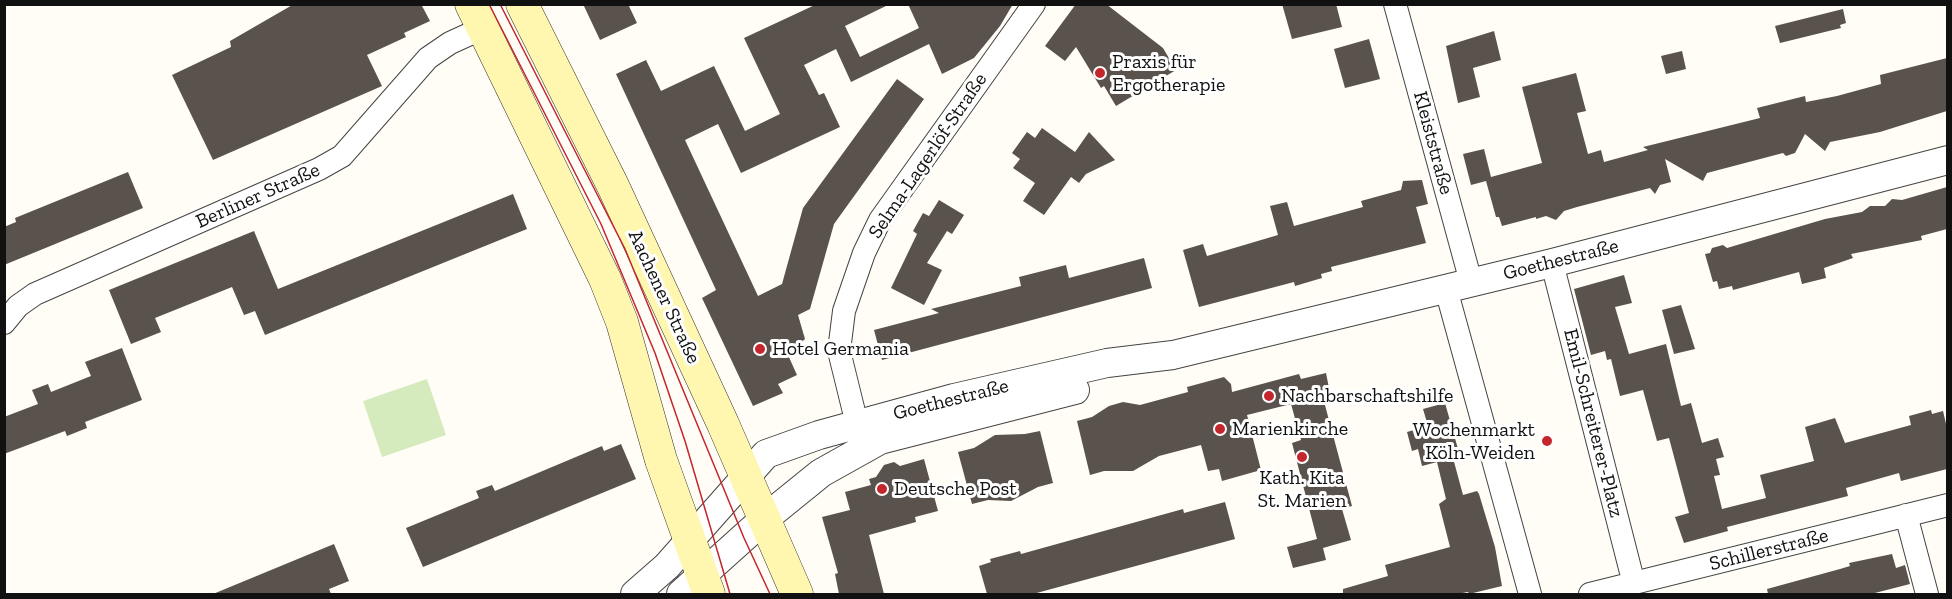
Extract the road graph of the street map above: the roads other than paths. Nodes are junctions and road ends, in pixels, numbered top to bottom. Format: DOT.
graph roads {
  1 [pos="522,4"];
  2 [pos="1034,4"];
  3 [pos="1395,4"];
  4 [pos="477,16"];
  5 [pos="1947,160"];
  6 [pos="1552,263"];
  7 [pos="1458,285"];
  8 [pos="4,323"];
  9 [pos="1173,355"];
  10 [pos="857,423"];
  11 [pos="745,480"];
  12 [pos="1947,505"];
  13 [pos="1906,515"];
  14 [pos="763,520"];
  15 [pos="690,540"];
  16 [pos="1634,584"];
  17 [pos="698,588"];
  18 [pos="635,594"];
  19 [pos="797,594"];
  20 [pos="1530,594"];
  21 [pos="1590,594"];
  22 [pos="1927,594"];
  1 -- 11 [label="main road, Aachener Straße"];
  2 -- 10 [label="street, Selma-Lagerlöf-Straße"];
  3 -- 7 [label="street, Kleiststraße"];
  4 -- 8 [label="street, Berliner Straße"];
  4 -- 15 [label="main road"];
  5 -- 6 [label="street, Goethestraße"];
  6 -- 7 [label="street, Goethestraße"];
  6 -- 16 [label="street, Emil-Schreiterer-Platz"];
  7 -- 9 [label="street, Goethestraße"];
  7 -- 20 [label="street"];
  9 -- 10 [label="street, Goethestraße"];
  9 -- 14 [label="street, Goethestraße"];
  10 -- 11 [label="street, Goethestraße"];
  11 -- 14 [label="main road, Aachener Straße"];
  11 -- 15 [label="street, Goethestraße"];
  12 -- 13 [label="street, Schillerstraße"];
  13 -- 16 [label="street, Schillerstraße"];
  13 -- 22 [label="street"];
  14 -- 17 [label="street, Goethestraße"];
  14 -- 19 [label="main road, Aachener Straße"];
  15 -- 17 [label="main road"];
  15 -- 18 [label="street, Goethestraße"];
  16 -- 21 [label="street, Schillerstraße"];
}
